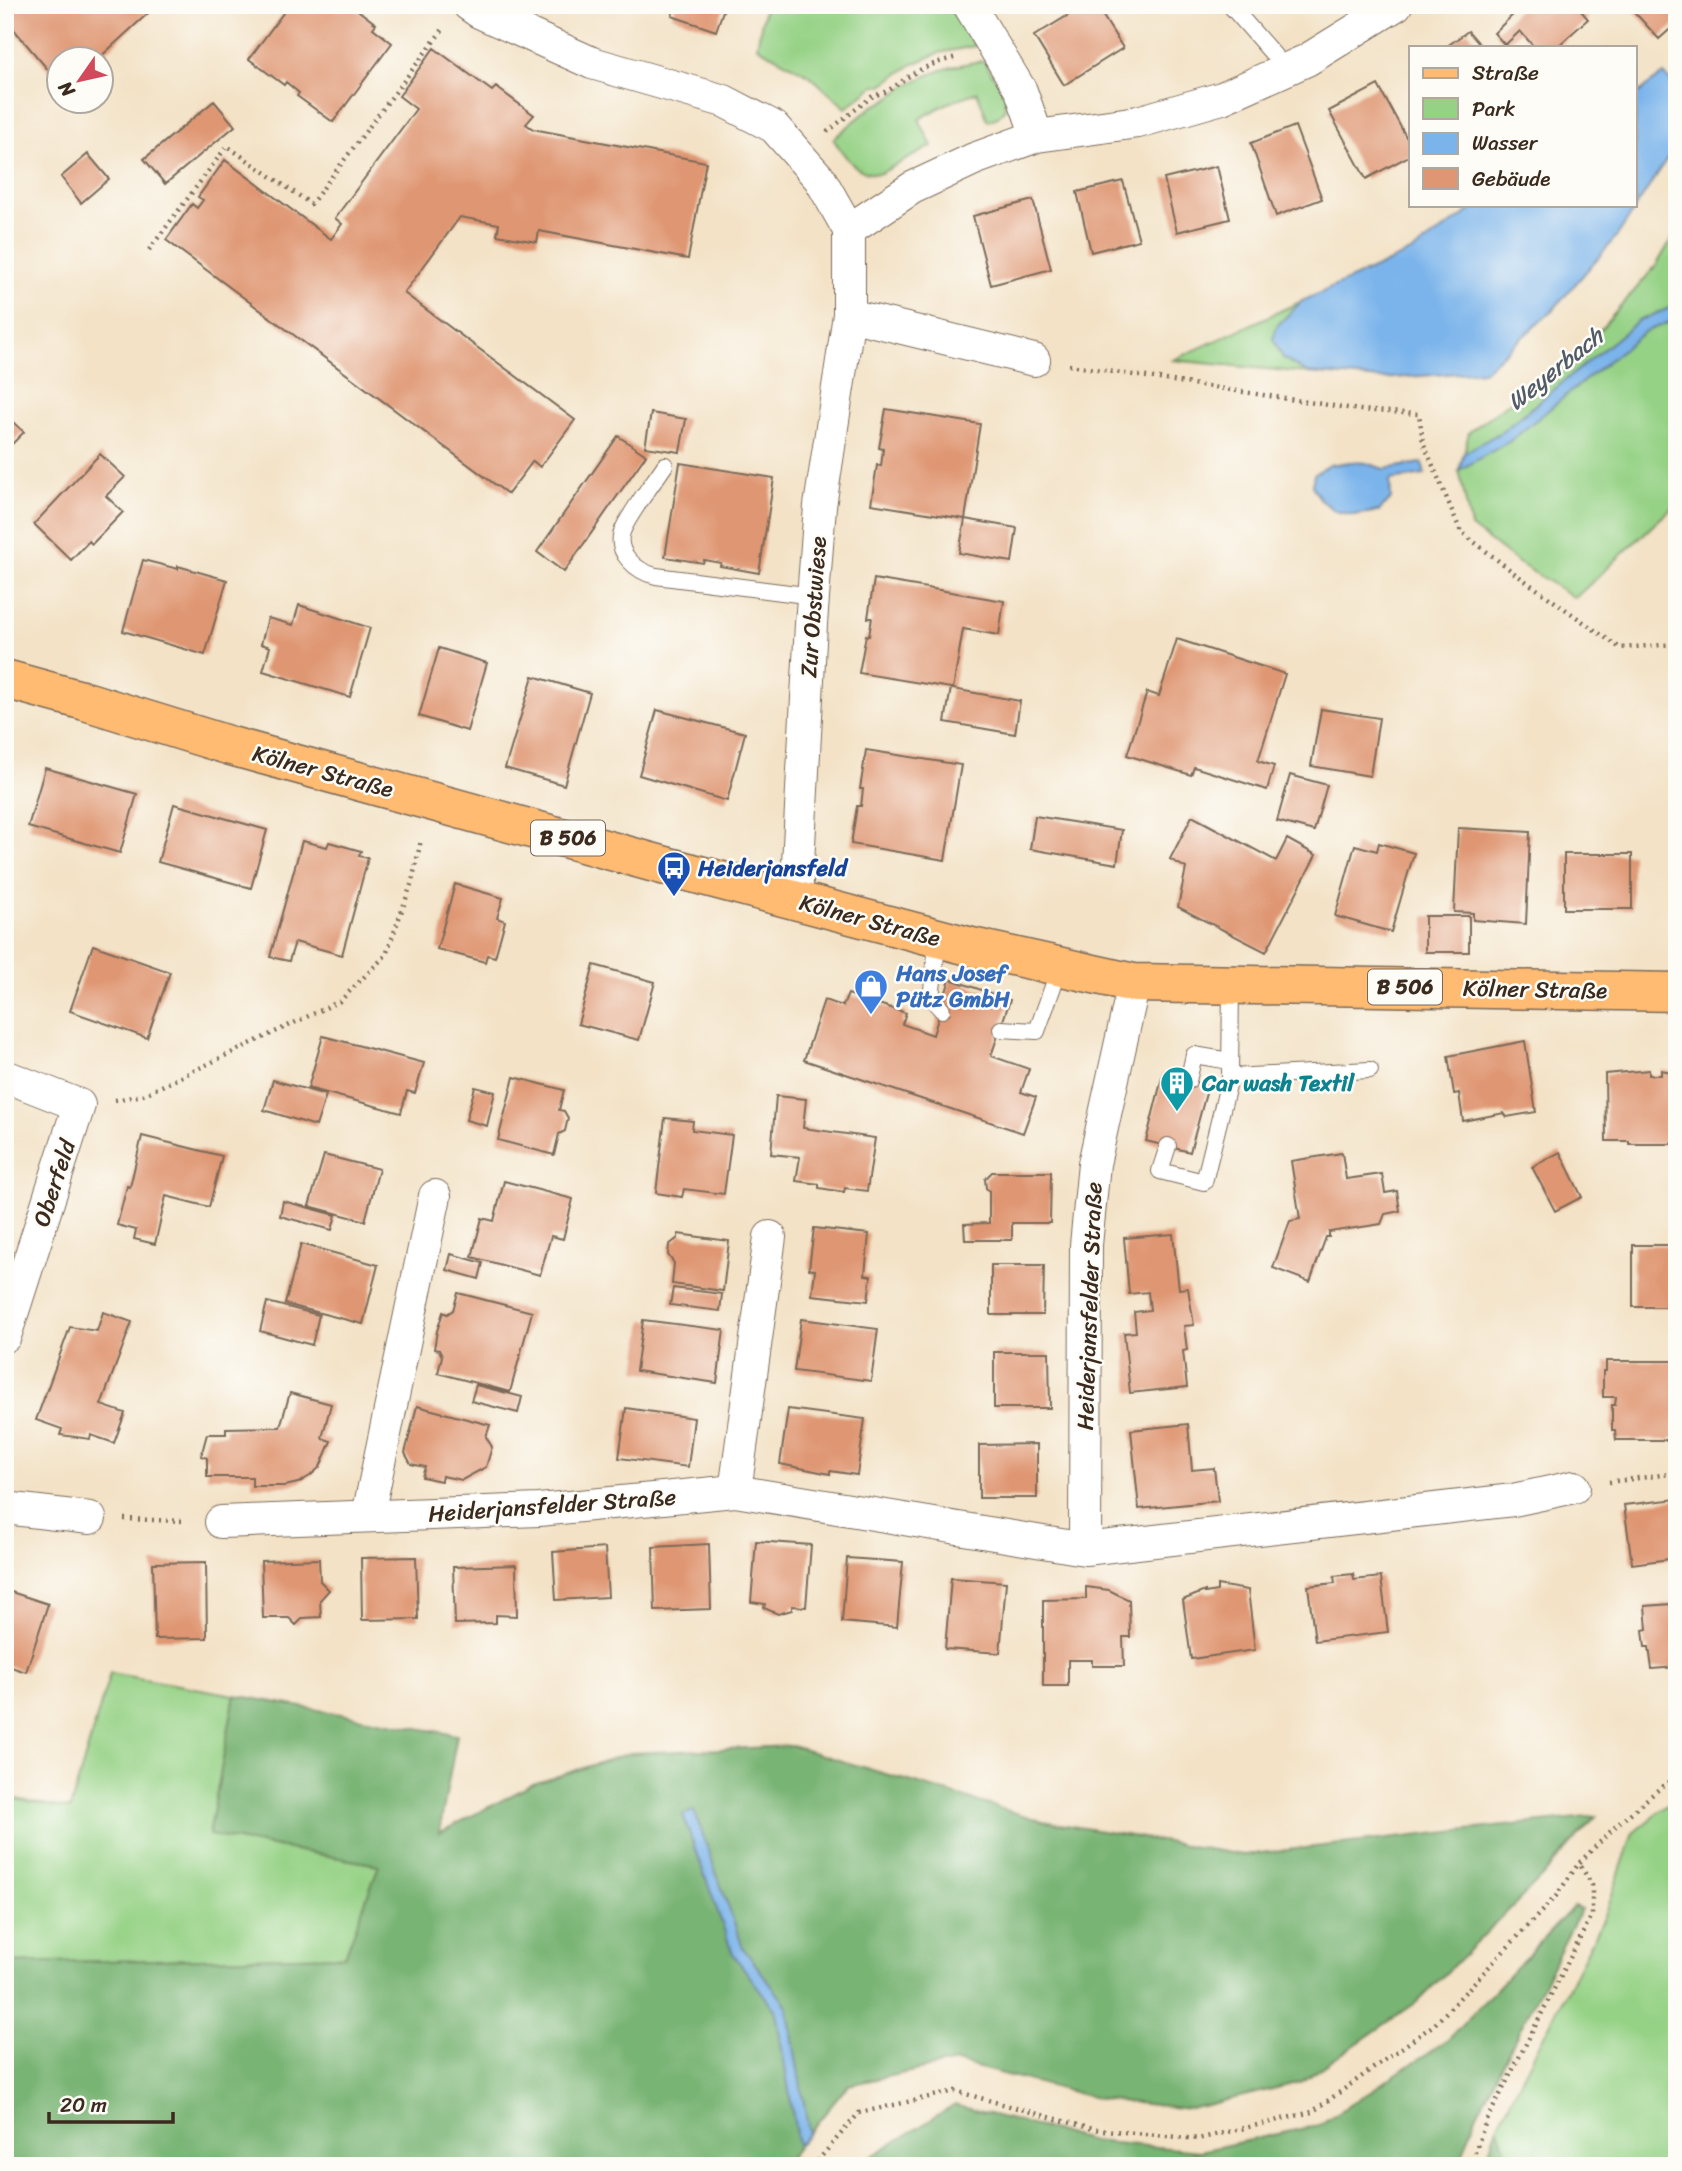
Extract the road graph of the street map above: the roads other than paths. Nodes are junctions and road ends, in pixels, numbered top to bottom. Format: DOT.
graph roads {
  1 [pos="469,5"];
  2 [pos="970,5"];
  3 [pos="1230,5"];
  4 [pos="1396,5"];
  5 [pos="1286,69"];
  6 [pos="1037,136"];
  7 [pos="849,230"];
  8 [pos="849,315"];
  9 [pos="1034,360"];
  10 [pos="665,465"];
  11 [pos="813,596"];
  12 [pos="5,679"];
  13 [pos="796,900"];
  14 [pos="938,938"];
  15 [pos="1060,967"];
  16 [pos="1134,983"];
  17 [pos="1231,983"];
  18 [pos="1677,992"];
  19 [pos="942,1010"];
  20 [pos="1000,1029"];
  21 [pos="1230,1069"];
  22 [pos="1370,1070"];
  23 [pos="5,1076"];
  24 [pos="1188,1081"];
  25 [pos="1168,1146"];
  26 [pos="435,1196"];
  27 [pos="770,1237"];
  28 [pos="5,1336"];
  29 [pos="1574,1487"];
  30 [pos="736,1491"];
  31 [pos="5,1508"];
  32 [pos="368,1515"];
  33 [pos="90,1518"];
  34 [pos="221,1522"];
  35 [pos="1084,1549"];
  1 -- 7 [label="street, Zur Obstwiese"];
  2 -- 6 [label="street"];
  3 -- 5 [label="lane"];
  4 -- 5 [label="street"];
  5 -- 6 [label="street"];
  6 -- 7 [label="street"];
  7 -- 8 [label="street, Zur Obstwiese"];
  8 -- 9 [label="street"];
  8 -- 11 [label="street, Zur Obstwiese"];
  10 -- 11 [label="lane"];
  11 -- 13 [label="street, Zur Obstwiese"];
  12 -- 13 [label="main road, Kölner Straße / B 506"];
  13 -- 14 [label="main road, Kölner Straße / B 506"];
  14 -- 15 [label="main road, Kölner Straße / B 506"];
  14 -- 19 [label="lane"];
  15 -- 16 [label="main road, Kölner Straße / B 506"];
  15 -- 20 [label="lane"];
  16 -- 17 [label="main road, Kölner Straße / B 506"];
  16 -- 35 [label="street, Heiderjansfelder Straße"];
  17 -- 18 [label="main road, Kölner Straße / B 506"];
  17 -- 21 [label="lane"];
  21 -- 22 [label="lane"];
  21 -- 24 [label="lane"];
  21 -- 25 [label="lane"];
  23 -- 28 [label="street, Oberfeld"];
  26 -- 32 [label="street"];
  27 -- 30 [label="street"];
  29 -- 35 [label="street, Heiderjansfelder Straße"];
  30 -- 32 [label="street, Heiderjansfelder Straße"];
  30 -- 35 [label="street, Heiderjansfelder Straße"];
  31 -- 33 [label="street"];
  32 -- 34 [label="street, Heiderjansfelder Straße"];
}
